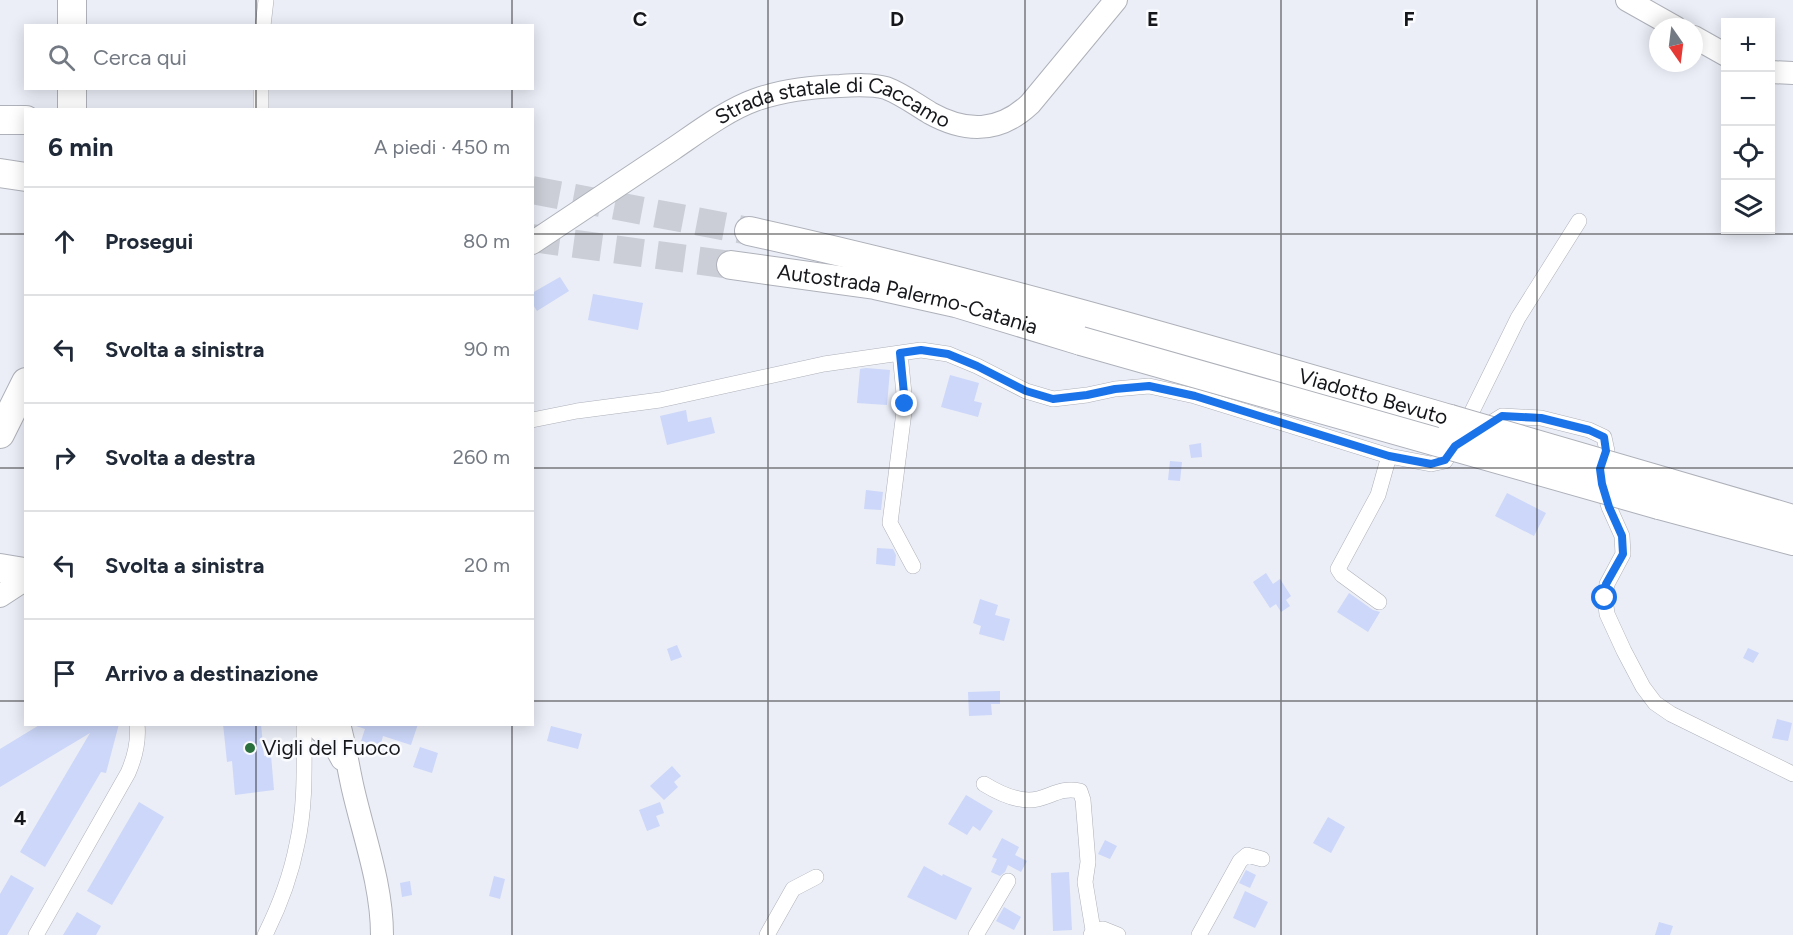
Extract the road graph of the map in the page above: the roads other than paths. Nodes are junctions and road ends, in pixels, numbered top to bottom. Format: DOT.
graph roads {
  1 [pos="72,0"];
  2 [pos="266,0"];
  3 [pos="1116,0"];
  4 [pos="1627,0"];
  5 [pos="1660,18"];
  6 [pos="72,24"];
  7 [pos="263,24"];
  8 [pos="1703,42"];
  9 [pos="1721,53"];
  10 [pos="1775,72"];
  11 [pos="1793,73"];
  12 [pos="72,90"];
  13 [pos="261,90"];
  14 [pos="72,108"];
  15 [pos="261,108"];
  16 [pos="1579,221"];
  17 [pos="749,231"];
  18 [pos="534,242"];
  19 [pos="731,265"];
  20 [pos="1081,313"];
  21 [pos="1081,341"];
  22 [pos="900,353"];
  23 [pos="24,386"];
  24 [pos="534,420"];
  25 [pos="0,435"];
  26 [pos="1455,446"];
  27 [pos="1389,456"];
  28 [pos="1662,493"];
  29 [pos="1793,519"];
  30 [pos="1793,542"];
  31 [pos="913,566"];
  32 [pos="21,574"];
  33 [pos="0,588"];
  34 [pos="0,596"];
  35 [pos="1379,602"];
  36 [pos="0,603"];
  37 [pos="137,726"];
  38 [pos="304,726"];
  39 [pos="315,726"];
  40 [pos="338,727"];
  41 [pos="342,760"];
  42 [pos="304,767"];
  43 [pos="1793,774"];
  44 [pos="984,783"];
  45 [pos="353,788"];
  46 [pos="1262,860"];
  47 [pos="816,878"];
  48 [pos="1008,880"];
  49 [pos="1092,933"];
  50 [pos="36,935"];
  51 [pos="265,935"];
  52 [pos="382,935"];
  53 [pos="766,935"];
  54 [pos="976,935"];
  55 [pos="1118,935"];
  56 [pos="1199,935"];
  1 -- 6 [label="highway"];
  2 -- 7 [label="street"];
  3 -- 18 [label="main road, Strada statale di Caccamo"];
  4 -- 5 [label="main road"];
  8 -- 9 [label="main road"];
  10 -- 11 [label="main road"];
  12 -- 14 [label="highway"];
  13 -- 15 [label="street"];
  16 -- 26 [label="street"];
  17 -- 20 [label="highway, Autostrada Palermo-Catania"];
  19 -- 21 [label="highway, Autostrada Palermo-Catania"];
  20 -- 28 [label="highway, Viadotto Bevuto, bridge"];
  21 -- 28 [label="highway, Viadotto Bevuto, bridge"];
  22 -- 24 [label="street"];
  22 -- 27 [label="street"];
  22 -- 31 [label="street"];
  23 -- 25 [label="highway"];
  26 -- 27 [label="street"];
  26 -- 43 [label="street"];
  27 -- 35 [label="street"];
  28 -- 29 [label="highway"];
  28 -- 30 [label="highway"];
  32 -- 33 [label="main road"];
  32 -- 34 [label="main road"];
  32 -- 36 [label="main road"];
  37 -- 50 [label="street"];
  38 -- 42 [label="street"];
  39 -- 41 [label="main road"];
  40 -- 45 [label="main road"];
  41 -- 42 [label="street"];
  41 -- 45 [label="main road"];
  42 -- 51 [label="street"];
  44 -- 49 [label="street"];
  45 -- 52 [label="main road"];
  46 -- 56 [label="street"];
  47 -- 53 [label="street"];
  48 -- 54 [label="street"];
  49 -- 55 [label="street"];
}
